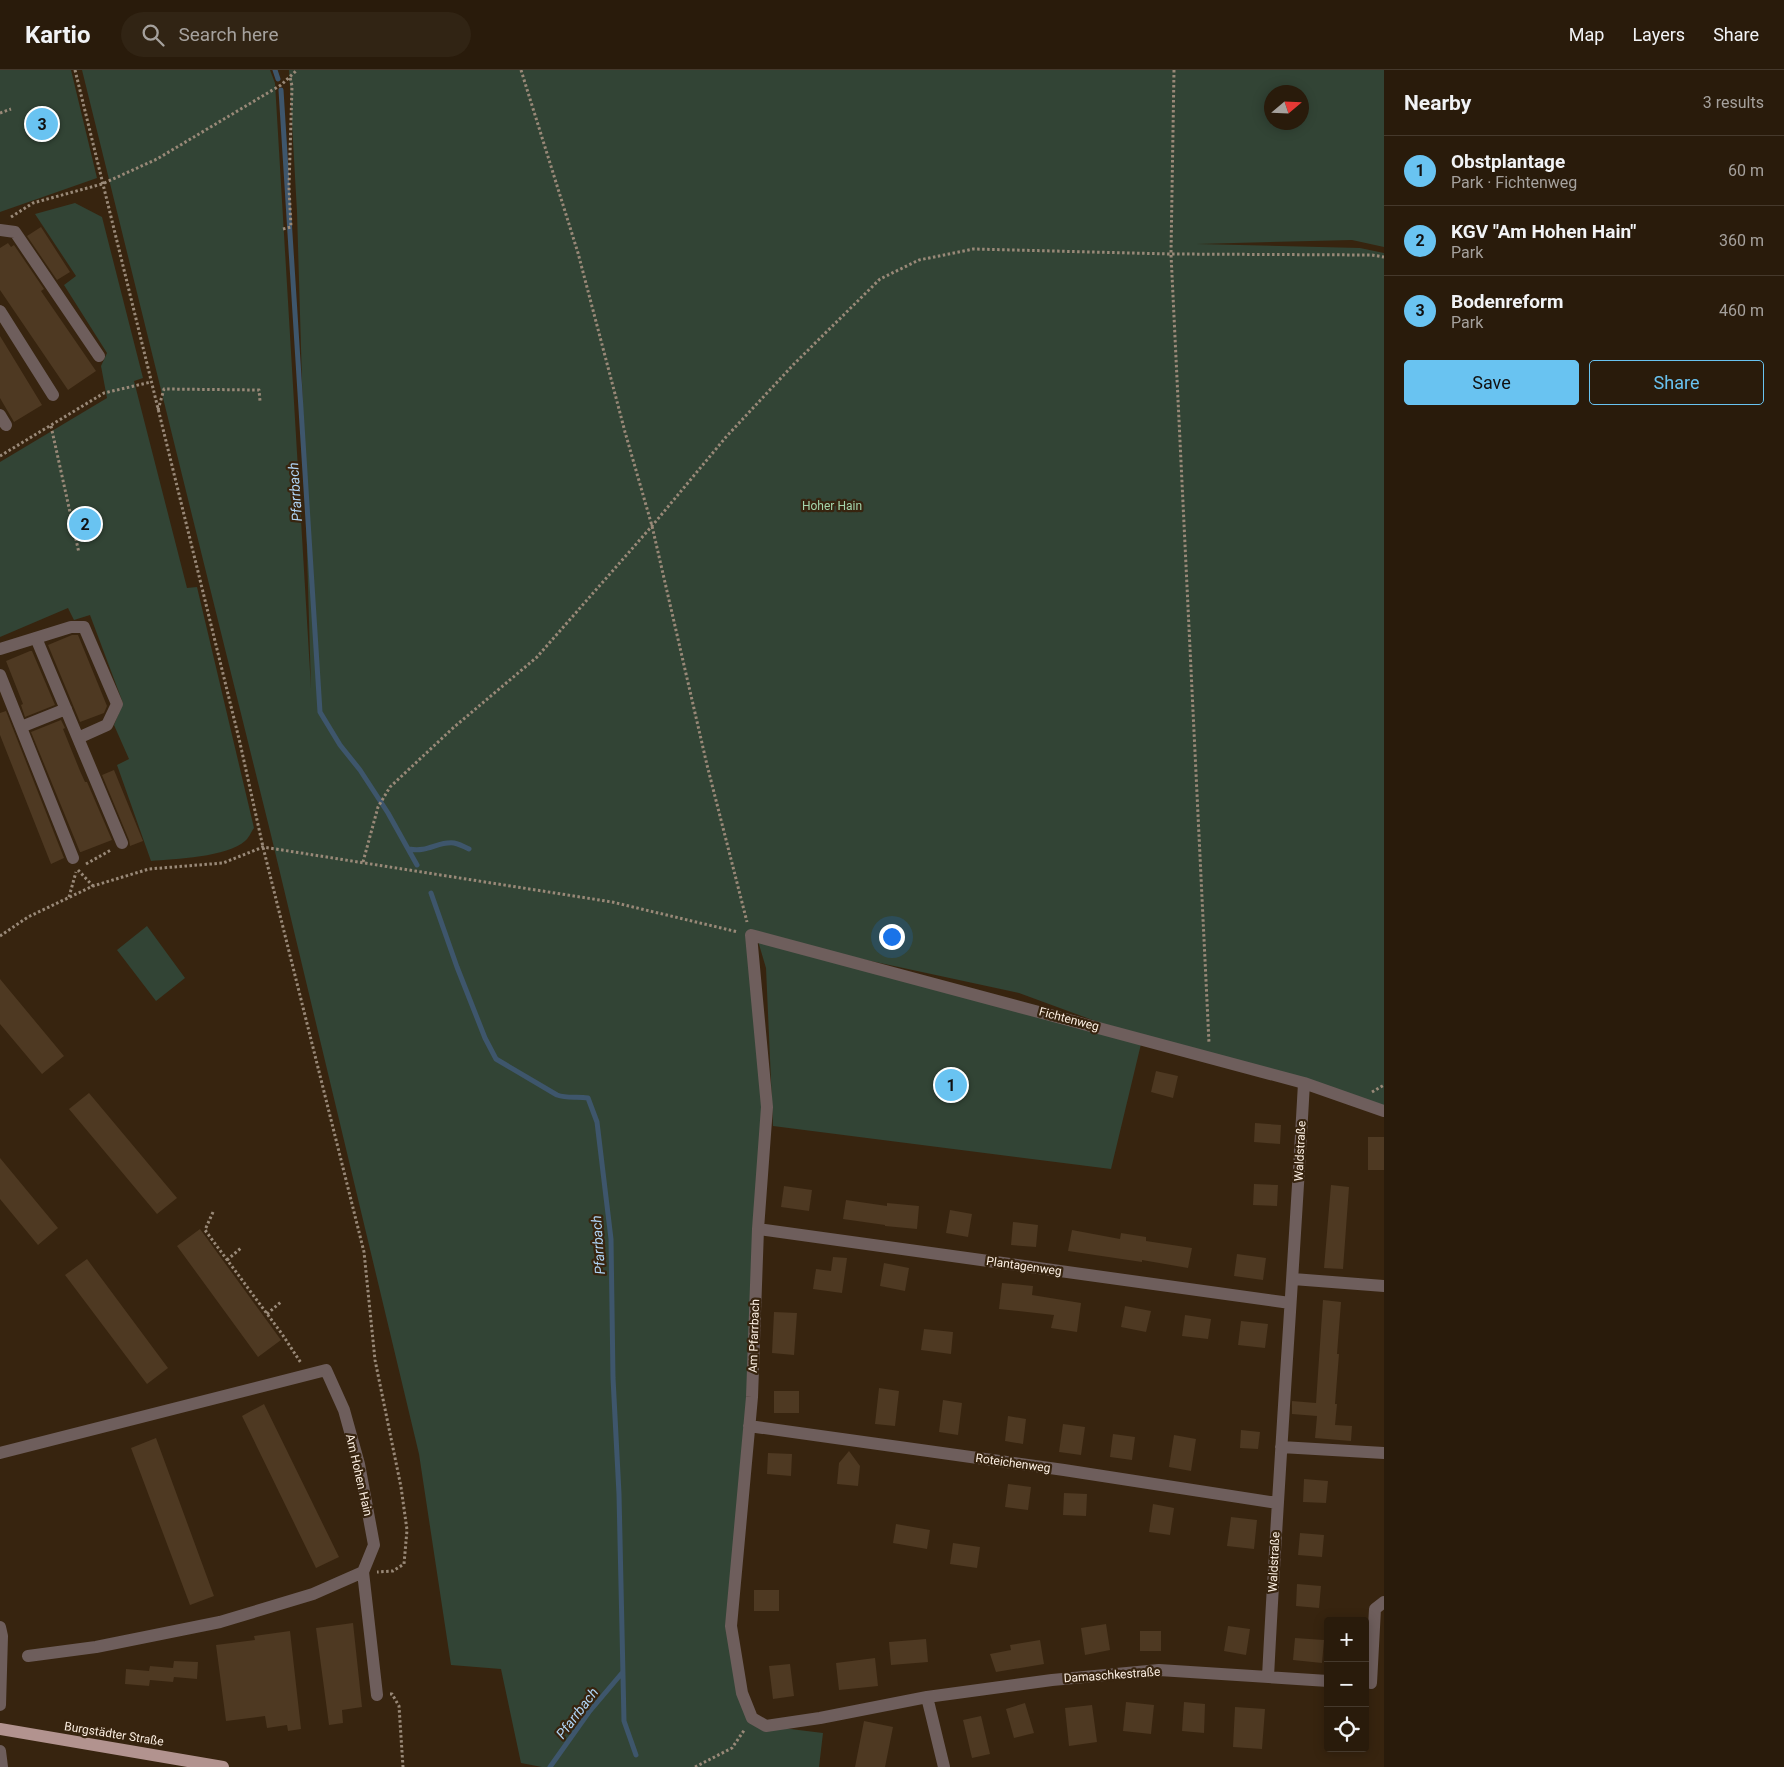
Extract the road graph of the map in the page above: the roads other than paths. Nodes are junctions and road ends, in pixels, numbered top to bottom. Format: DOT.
graph roads {
  1 [pos="0,230"];
  2 [pos="0,311"];
  3 [pos="99,356"];
  4 [pos="53,395"];
  5 [pos="36,638"];
  6 [pos="0,649"];
  7 [pos="0,675"];
  8 [pos="66,709"];
  9 [pos="21,727"];
  10 [pos="78,738"];
  11 [pos="122,844"];
  12 [pos="75,863"];
  13 [pos="750,934"];
  14 [pos="1304,1083"];
  15 [pos="1384,1111"];
  16 [pos="758,1229"];
  17 [pos="1293,1279"];
  18 [pos="1384,1286"];
  19 [pos="1290,1303"];
  20 [pos="749,1426"];
  21 [pos="1280,1447"];
  22 [pos="0,1452"];
  23 [pos="1384,1453"];
  24 [pos="1277,1503"];
  25 [pos="363,1572"];
  26 [pos="1384,1602"];
  27 [pos="0,1627"];
  28 [pos="28,1656"];
  29 [pos="1369,1672"];
  30 [pos="1268,1678"];
  31 [pos="1324,1681"];
  32 [pos="1369,1683"];
  33 [pos="1384,1684"];
  34 [pos="377,1695"];
  35 [pos="927,1697"];
  36 [pos="0,1705"];
  37 [pos="766,1726"];
  38 [pos="0,1729"];
  39 [pos="0,1751"];
  40 [pos="166,1762"];
  41 [pos="2,1767"];
  42 [pos="223,1767"];
  43 [pos="944,1767"];
  1 -- 3 [label="street"];
  2 -- 4 [label="street"];
  5 -- 6 [label="street"];
  5 -- 8 [label="street"];
  5 -- 10 [label="street"];
  7 -- 9 [label="street"];
  8 -- 9 [label="street"];
  8 -- 10 [label="street"];
  9 -- 12 [label="street"];
  10 -- 11 [label="street"];
  13 -- 14 [label="street, Fichtenweg"];
  13 -- 16 [label="street, Am Pfarrbach"];
  14 -- 15 [label="street, Fichtenweg"];
  14 -- 17 [label="street, Waldstraße"];
  16 -- 19 [label="street, Plantagenweg"];
  16 -- 20 [label="street, Am Pfarrbach"];
  17 -- 18 [label="street"];
  17 -- 19 [label="street, Waldstraße"];
  19 -- 21 [label="street, Waldstraße"];
  20 -- 24 [label="street, Roteichenweg"];
  20 -- 37 [label="street, Am Pfarrbach"];
  21 -- 23 [label="street"];
  21 -- 24 [label="street, Waldstraße"];
  22 -- 25 [label="street, Am Hohen Hain"];
  24 -- 30 [label="street, Waldstraße"];
  25 -- 28 [label="street"];
  25 -- 34 [label="street"];
  26 -- 29 [label="street"];
  27 -- 36 [label="street"];
  30 -- 31 [label="street, Damaschkestraße"];
  30 -- 35 [label="street, Damaschkestraße"];
  32 -- 33 [label="street"];
  35 -- 37 [label="street, Damaschkestraße"];
  35 -- 43 [label="street"];
  38 -- 40 [label="main road, Burgstädter Straße"];
  39 -- 41 [label="street"];
  40 -- 42 [label="main road, Burgstädter Straße"];
}
